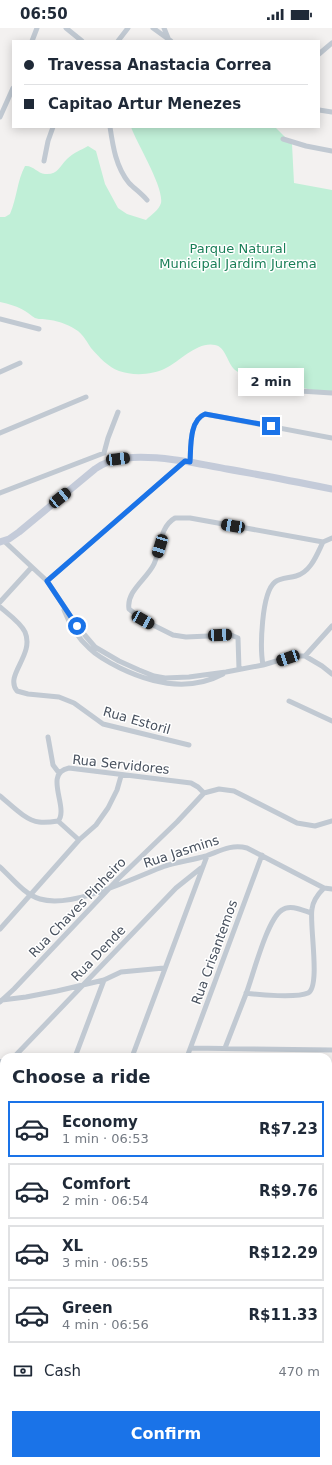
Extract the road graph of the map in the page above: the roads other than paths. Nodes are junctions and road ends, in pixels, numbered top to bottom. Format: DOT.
graph roads {
  1 [pos="37,28"];
  2 [pos="66,28"];
  3 [pos="128,28"];
  4 [pos="153,28"];
  5 [pos="164,28"];
  6 [pos="32,40"];
  7 [pos="81,40"];
  8 [pos="119,40"];
  9 [pos="170,40"];
  10 [pos="332,43"];
  11 [pos="320,53"];
  12 [pos="12,90"];
  13 [pos="320,110"];
  14 [pos="332,112"];
  15 [pos="0,117"];
  16 [pos="53,128"];
  17 [pos="110,128"];
  18 [pos="283,139"];
  19 [pos="332,151"];
  20 [pos="44,161"];
  21 [pos="147,200"];
  22 [pos="0,319"];
  23 [pos="39,329"];
  24 [pos="20,363"];
  25 [pos="0,372"];
  26 [pos="251,382"];
  27 [pos="332,393"];
  28 [pos="86,397"];
  29 [pos="118,412"];
  30 [pos="0,433"];
  31 [pos="332,438"];
  32 [pos="104,453"];
  33 [pos="108,461"];
  34 [pos="187,461"];
  35 [pos="332,489"];
  36 [pos="0,494"];
  37 [pos="332,538"];
  38 [pos="2,542"];
  39 [pos="324,542"];
  40 [pos="31,568"];
  41 [pos="47,581"];
  42 [pos="0,602"];
  43 [pos="0,607"];
  44 [pos="332,626"];
  45 [pos="305,656"];
  46 [pos="263,665"];
  47 [pos="240,669"];
  48 [pos="332,674"];
  49 [pos="289,701"];
  50 [pos="332,721"];
  51 [pos="48,737"];
  52 [pos="189,745"];
  53 [pos="59,773"];
  54 [pos="121,776"];
  55 [pos="204,793"];
  56 [pos="0,796"];
  57 [pos="58,821"];
  58 [pos="332,821"];
  59 [pos="79,840"];
  60 [pos="207,856"];
  61 [pos="262,856"];
  62 [pos="0,867"];
  63 [pos="201,868"];
  64 [pos="324,888"];
  65 [pos="108,890"];
  66 [pos="332,890"];
  67 [pos="31,896"];
  68 [pos="311,913"];
  69 [pos="0,930"];
  70 [pos="164,968"];
  71 [pos="104,980"];
  72 [pos="83,985"];
  73 [pos="14,989"];
  74 [pos="62,990"];
  75 [pos="246,993"];
  76 [pos="22,998"];
  77 [pos="69,999"];
  78 [pos="1,1001"];
  79 [pos="191,1048"];
  80 [pos="224,1048"];
  81 [pos="332,1050"];
  82 [pos="18,1053"];
  83 [pos="77,1053"];
  84 [pos="133,1053"];
  85 [pos="189,1053"];
  1 -- 6 [label="street"];
  2 -- 7 [label="street"];
  3 -- 8 [label="street"];
  4 -- 9 [label="street"];
  5 -- 9 [label="street"];
  10 -- 11 [label="street"];
  12 -- 15 [label="street"];
  13 -- 14 [label="street"];
  16 -- 20 [label="street"];
  17 -- 21 [label="street"];
  18 -- 19 [label="street"];
  22 -- 23 [label="street"];
  24 -- 25 [label="street"];
  26 -- 27 [label="street"];
  28 -- 30 [label="street"];
  29 -- 32 [label="street"];
  31 -- 34 [label="street"];
  32 -- 33 [label="street"];
  32 -- 36 [label="street"];
  33 -- 34 [label="main road"];
  33 -- 38 [label="main road"];
  34 -- 35 [label="main road"];
  34 -- 41 [label="street"];
  37 -- 39 [label="street"];
  38 -- 40 [label="street"];
  39 -- 46 [label="street"];
  39 -- 47 [label="street"];
  40 -- 41 [label="street"];
  40 -- 42 [label="street"];
  41 -- 47 [label="street"];
  43 -- 52 [label="street, Rua Estoril"];
  44 -- 45 [label="street"];
  45 -- 46 [label="street"];
  45 -- 48 [label="street"];
  46 -- 47 [label="street"];
  49 -- 50 [label="street"];
  51 -- 53 [label="street"];
  53 -- 54 [label="street, Rua Servidores"];
  53 -- 57 [label="street, Rua Servidores"];
  54 -- 55 [label="street, Rua Servidores"];
  54 -- 59 [label="street"];
  55 -- 58 [label="street"];
  55 -- 65 [label="street, Rua Chaves Pinheiro"];
  56 -- 57 [label="street"];
  57 -- 59 [label="street"];
  59 -- 67 [label="street"];
  60 -- 61 [label="street, Rua Jasmins"];
  60 -- 63 [label="street"];
  60 -- 65 [label="street, Rua Jasmins"];
  61 -- 64 [label="street, Rua Jasmins"];
  61 -- 79 [label="street, Rua Crisantemos"];
  62 -- 67 [label="street"];
  63 -- 70 [label="street"];
  63 -- 72 [label="street, Rua Dende"];
  64 -- 66 [label="street, Rua Jasmins"];
  64 -- 68 [label="street"];
  65 -- 67 [label="street, Rua Jasmins"];
  65 -- 73 [label="street, Rua Chaves Pinheiro"];
  67 -- 69 [label="street"];
  68 -- 75 [label="street"];
  68 -- 75 [label="street"];
  70 -- 71 [label="street"];
  70 -- 84 [label="street"];
  71 -- 72 [label="street"];
  71 -- 83 [label="street"];
  72 -- 74 [label="street"];
  72 -- 77 [label="street, Rua Dende"];
  73 -- 76 [label="street"];
  73 -- 78 [label="street, Rua Chaves Pinheiro"];
  74 -- 76 [label="street"];
  74 -- 77 [label="street"];
  75 -- 80 [label="street"];
  76 -- 78 [label="street"];
  77 -- 82 [label="street, Rua Dende"];
  79 -- 80 [label="street"];
  79 -- 85 [label="street, Rua Crisantemos"];
  80 -- 81 [label="street"];
}
